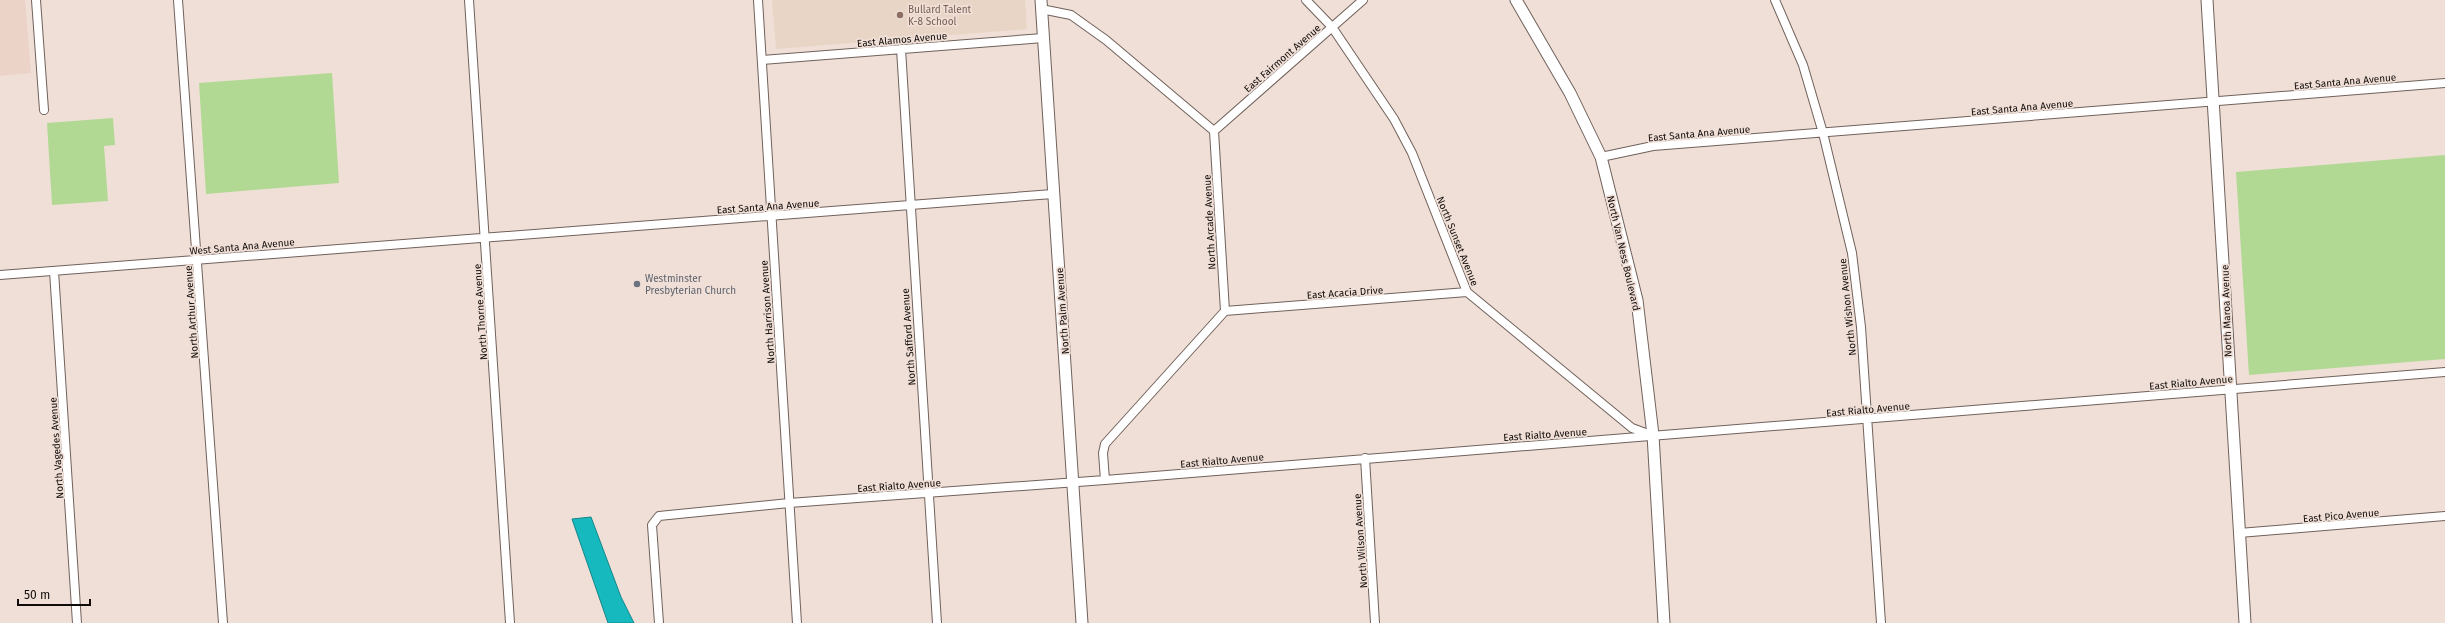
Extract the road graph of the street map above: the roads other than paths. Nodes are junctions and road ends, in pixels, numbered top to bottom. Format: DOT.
graph roads {
  1 [pos="36,0"];
  2 [pos="178,0"];
  3 [pos="469,0"];
  4 [pos="758,0"];
  5 [pos="1306,0"];
  6 [pos="1363,0"];
  7 [pos="1516,0"];
  8 [pos="1774,0"];
  9 [pos="2207,0"];
  10 [pos="1041,4"];
  11 [pos="1332,27"];
  12 [pos="1043,38"];
  13 [pos="901,49"];
  14 [pos="762,60"];
  15 [pos="2445,83"];
  16 [pos="2212,101"];
  17 [pos="44,110"];
  18 [pos="1214,131"];
  19 [pos="1823,133"];
  20 [pos="1601,156"];
  21 [pos="1053,194"];
  22 [pos="910,205"];
  23 [pos="771,215"];
  24 [pos="485,237"];
  25 [pos="197,260"];
  26 [pos="54,271"];
  27 [pos="0,275"];
  28 [pos="1467,292"];
  29 [pos="1225,311"];
  30 [pos="2445,372"];
  31 [pos="2229,389"];
  32 [pos="1868,419"];
  33 [pos="1653,436"];
  34 [pos="1365,458"];
  35 [pos="1105,480"];
  36 [pos="1074,483"];
  37 [pos="928,493"];
  38 [pos="789,503"];
  39 [pos="2445,516"];
  40 [pos="2239,533"];
  41 [pos="77,623"];
  42 [pos="223,623"];
  43 [pos="510,623"];
  44 [pos="659,623"];
  45 [pos="797,623"];
  46 [pos="937,623"];
  47 [pos="1082,623"];
  48 [pos="1375,623"];
  49 [pos="1664,623"];
  50 [pos="1881,623"];
  51 [pos="2245,623"];
  1 -- 17 [label="street"];
  2 -- 25 [label="street, North Arthur Avenue"];
  3 -- 24 [label="street, North Thorne Avenue"];
  4 -- 14 [label="street, North Harrison Avenue"];
  5 -- 11 [label="street, North Sunset Avenue"];
  6 -- 11 [label="street, East Fairmont Avenue"];
  7 -- 20 [label="main road, North Van Ness Boulevard"];
  8 -- 19 [label="street, North Wishon Avenue"];
  9 -- 16 [label="main road, North Maroa Avenue"];
  10 -- 12 [label="main road, North Palm Avenue"];
  10 -- 18 [label="street"];
  11 -- 18 [label="street, East Fairmont Avenue"];
  11 -- 28 [label="street, North Sunset Avenue"];
  12 -- 13 [label="street, East Alamos Avenue"];
  12 -- 21 [label="main road, North Palm Avenue"];
  13 -- 14 [label="street, East Alamos Avenue"];
  13 -- 22 [label="street, North Safford Avenue"];
  14 -- 23 [label="street, North Harrison Avenue"];
  15 -- 16 [label="street, East Santa Ana Avenue"];
  16 -- 19 [label="street, East Santa Ana Avenue"];
  16 -- 31 [label="main road, North Maroa Avenue"];
  18 -- 29 [label="street, North Arcade Avenue"];
  19 -- 20 [label="street, East Santa Ana Avenue"];
  19 -- 32 [label="street, North Wishon Avenue"];
  20 -- 33 [label="main road, North Van Ness Boulevard"];
  21 -- 22 [label="street, East Santa Ana Avenue"];
  21 -- 36 [label="main road, North Palm Avenue"];
  22 -- 23 [label="street, East Santa Ana Avenue"];
  22 -- 37 [label="street, North Safford Avenue"];
  23 -- 24 [label="street, East Santa Ana Avenue"];
  23 -- 38 [label="street, North Harrison Avenue"];
  24 -- 25 [label="street, West Santa Ana Avenue"];
  24 -- 43 [label="street, North Thorne Avenue"];
  25 -- 26 [label="street, West Santa Ana Avenue"];
  25 -- 42 [label="street, North Arthur Avenue"];
  26 -- 27 [label="street, West Santa Ana Avenue"];
  26 -- 41 [label="street, North Vagedes Avenue"];
  28 -- 29 [label="street, East Acacia Drive"];
  28 -- 33 [label="street, North Sunset Avenue"];
  29 -- 35 [label="street"];
  30 -- 31 [label="street, East Rialto Avenue"];
  31 -- 32 [label="street, East Rialto Avenue"];
  31 -- 40 [label="main road, North Maroa Avenue"];
  32 -- 33 [label="street, East Rialto Avenue"];
  32 -- 50 [label="street, North Wishon Avenue"];
  33 -- 34 [label="street, East Rialto Avenue"];
  33 -- 49 [label="main road, North Van Ness Boulevard"];
  34 -- 35 [label="street, East Rialto Avenue"];
  34 -- 48 [label="street, North Wilson Avenue"];
  35 -- 36 [label="street, East Rialto Avenue"];
  36 -- 37 [label="street, East Rialto Avenue"];
  36 -- 47 [label="main road, North Palm Avenue"];
  37 -- 38 [label="street, East Rialto Avenue"];
  37 -- 46 [label="street, North Safford Avenue"];
  38 -- 44 [label="street, East Rialto Avenue"];
  38 -- 45 [label="street, North Harrison Avenue"];
  39 -- 40 [label="street, East Pico Avenue"];
  40 -- 51 [label="main road, North Maroa Avenue"];
}
